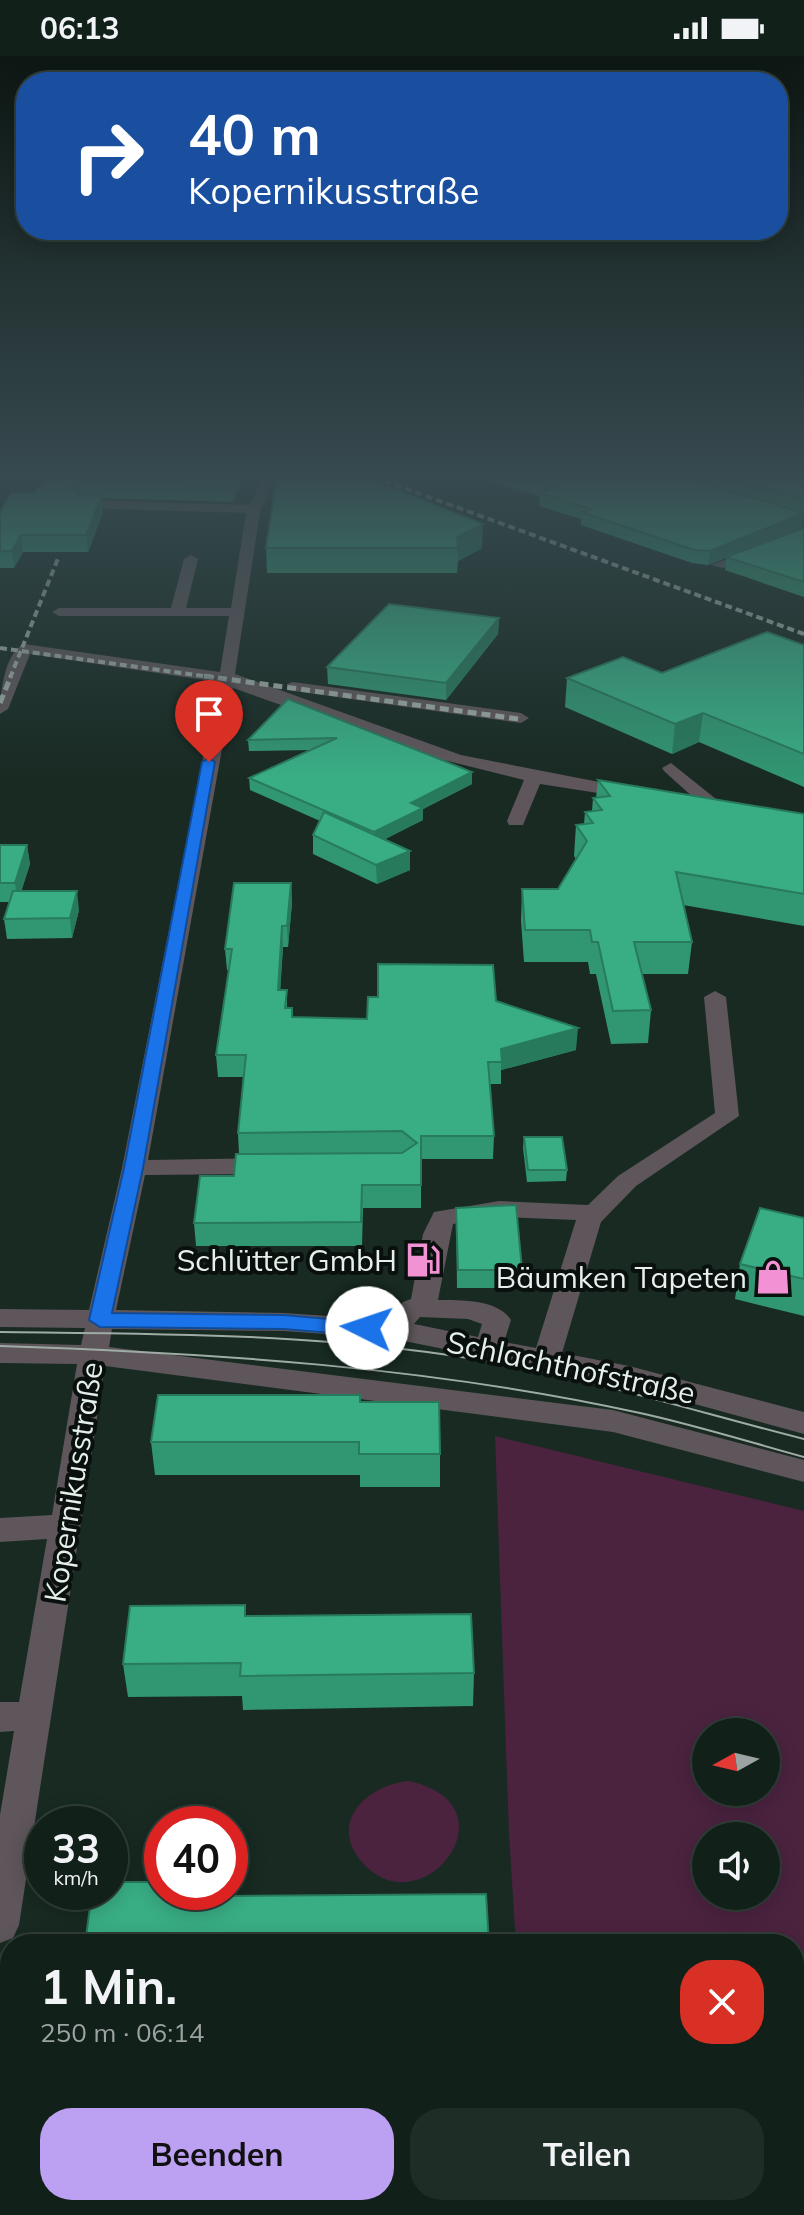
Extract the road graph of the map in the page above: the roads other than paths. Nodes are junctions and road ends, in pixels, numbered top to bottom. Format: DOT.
graph roads {
  1 [pos="186,578"];
  2 [pos="244,578"];
  3 [pos="59,612"];
  4 [pos="177,612"];
  5 [pos="238,612"];
  6 [pos="225,680"];
  7 [pos="0,709"];
  8 [pos="521,718"];
  9 [pos="671,768"];
  10 [pos="534,777"];
  11 [pos="649,795"];
  12 [pos="679,799"];
  13 [pos="516,821"];
  14 [pos="715,997"];
  15 [pos="297,1166"];
  16 [pos="134,1168"];
  17 [pos="594,1214"];
  18 [pos="423,1307"];
  19 [pos="0,1318"];
  20 [pos="100,1320"];
  21 [pos="394,1330"];
  22 [pos="488,1347"];
  23 [pos="0,1353"];
  24 [pos="93,1355"];
  25 [pos="546,1359"];
  26 [pos="804,1423"];
  27 [pos="804,1471"];
  28 [pos="65,1526"];
  29 [pos="0,1530"];
  30 [pos="34,1716"];
  31 [pos="0,1717"];
  32 [pos="0,1925"];
  1 -- 4 [label="street"];
  2 -- 5 [label="street, Kopernikusstraße"];
  3 -- 4 [label="street"];
  4 -- 5 [label="street"];
  5 -- 6 [label="street, Kopernikusstraße"];
  6 -- 7 [label="street"];
  6 -- 8 [label="street"];
  6 -- 10 [label="street"];
  6 -- 16 [label="street, Kopernikusstraße"];
  9 -- 12 [label="street"];
  10 -- 11 [label="street"];
  10 -- 13 [label="street"];
  14 -- 17 [label="street"];
  15 -- 16 [label="street"];
  16 -- 20 [label="street, Kopernikusstraße"];
  17 -- 18 [label="street"];
  17 -- 25 [label="street"];
  18 -- 21 [label="street"];
  18 -- 22 [label="street"];
  19 -- 20 [label="street, Schlachthofstraße"];
  20 -- 21 [label="street, Schlachthofstraße"];
  20 -- 24 [label="street, Kopernikusstraße"];
  21 -- 22 [label="street, Schlachthofstraße"];
  22 -- 25 [label="street, Schlachthofstraße"];
  23 -- 24 [label="street, Schlachthofstraße"];
  24 -- 27 [label="street, Schlachthofstraße"];
  24 -- 28 [label="street, Kopernikusstraße"];
  25 -- 26 [label="street, Schlachthofstraße"];
  28 -- 29 [label="street"];
  28 -- 30 [label="street, Kopernikusstraße"];
  30 -- 31 [label="street"];
  30 -- 32 [label="street, Kopernikusstraße"];
}
